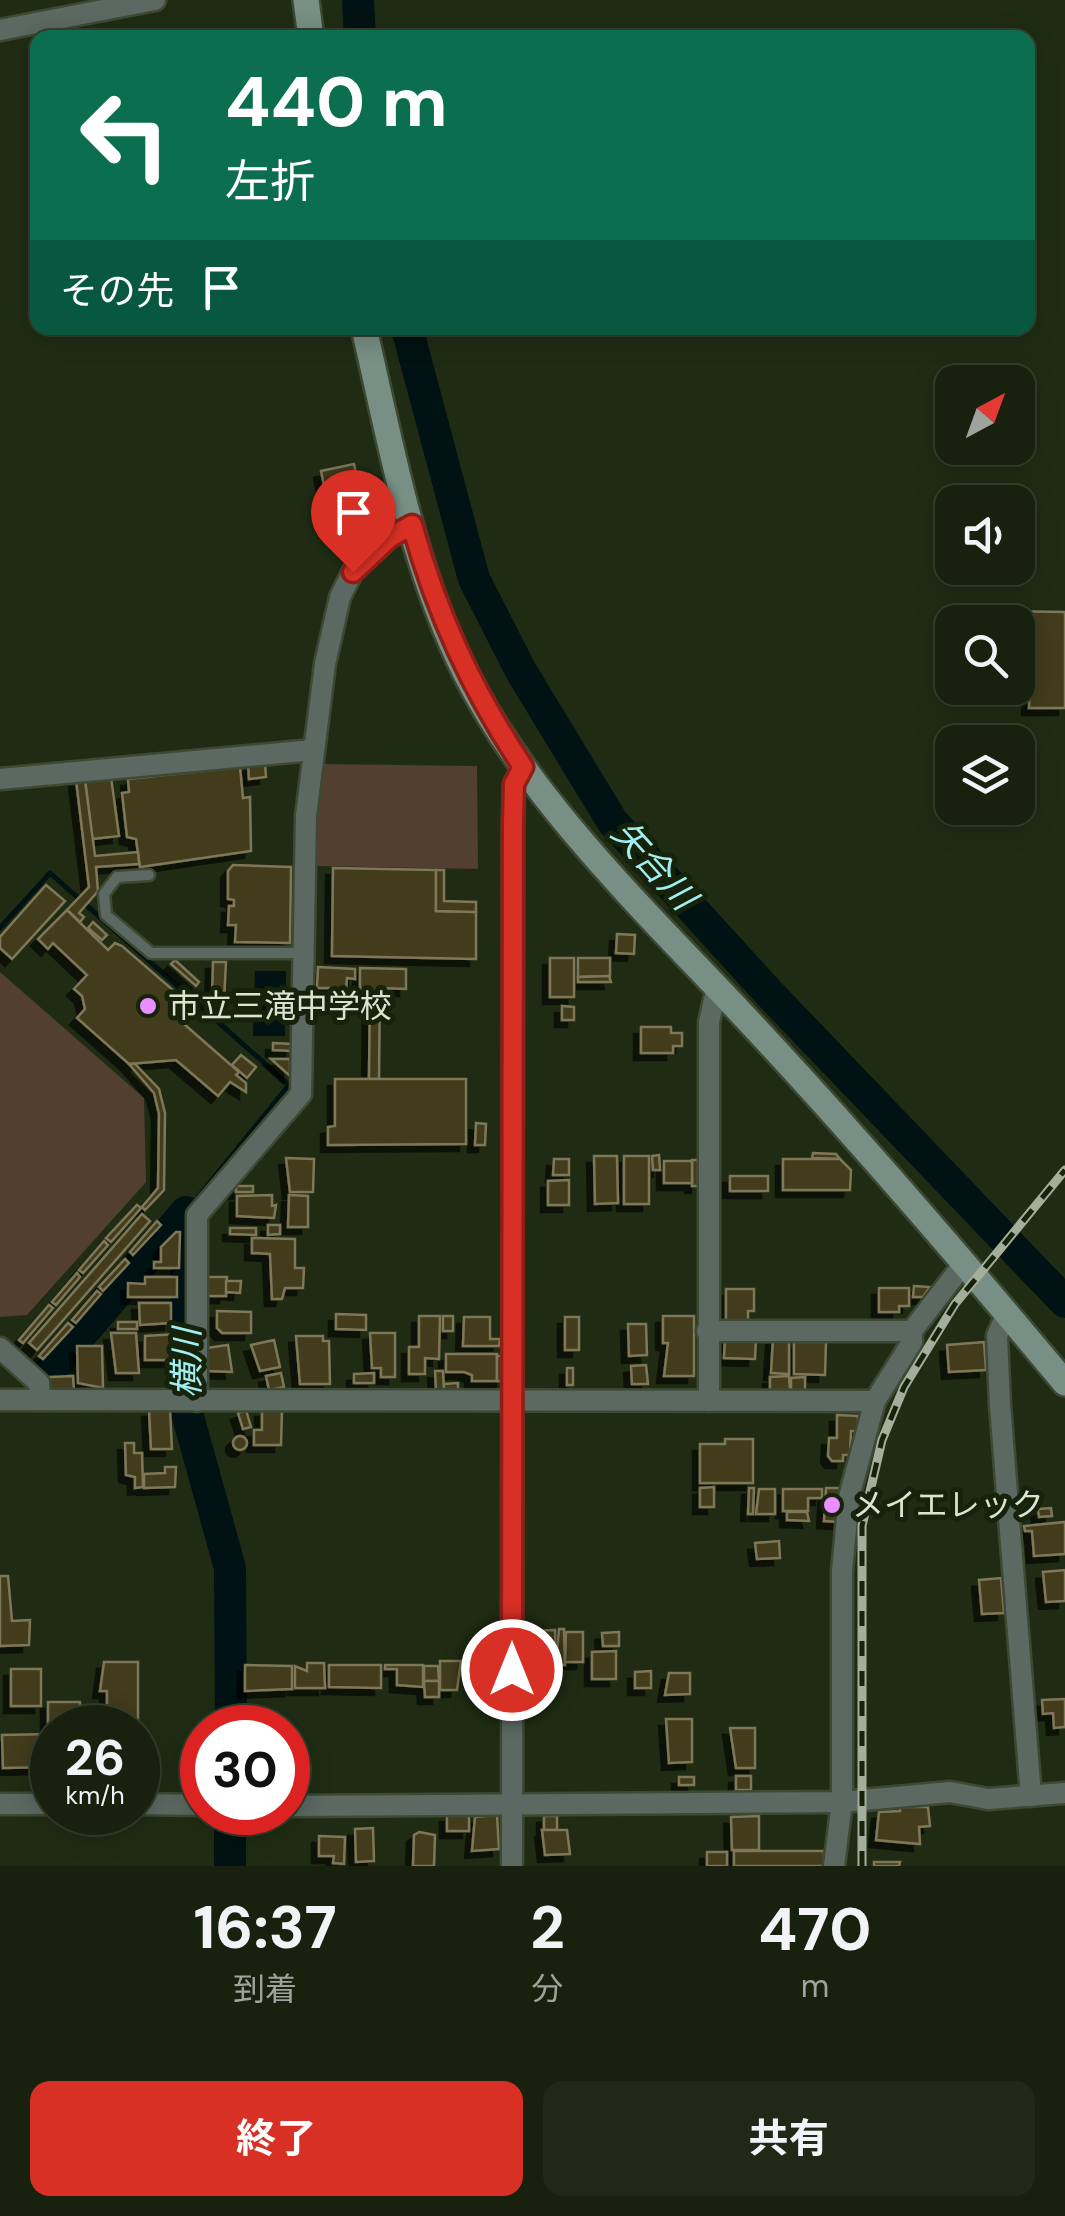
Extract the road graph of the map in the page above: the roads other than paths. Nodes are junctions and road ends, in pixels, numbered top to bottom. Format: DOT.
graph roads {
  1 [pos="155,0"];
  2 [pos="306,0"];
  3 [pos="106,5"];
  4 [pos="0,30"];
  5 [pos="310,30"];
  6 [pos="366,335"];
  7 [pos="412,525"];
  8 [pos="313,750"];
  9 [pos="523,767"];
  10 [pos="0,779"];
  11 [pos="149,875"];
  12 [pos="304,953"];
  13 [pos="717,986"];
  14 [pos="964,1262"];
  15 [pos="1007,1313"];
  16 [pos="707,1331"];
  17 [pos="912,1331"];
  18 [pos="0,1348"];
  19 [pos="1065,1383"];
  20 [pos="0,1400"];
  21 [pos="40,1400"];
  22 [pos="513,1400"];
  23 [pos="192,1401"];
  24 [pos="709,1401"];
  25 [pos="876,1401"];
  26 [pos="1065,1792"];
  27 [pos="1031,1796"];
  28 [pos="842,1802"];
  29 [pos="0,1804"];
  30 [pos="30,1804"];
  31 [pos="310,1806"];
  32 [pos="512,1806"];
  33 [pos="512,1866"];
  34 [pos="834,1866"];
  1 -- 3 [label="street"];
  2 -- 5 [label="street"];
  3 -- 4 [label="street"];
  6 -- 7 [label="street"];
  7 -- 8 [label="street"];
  7 -- 9 [label="street"];
  8 -- 10 [label="street"];
  8 -- 12 [label="street"];
  9 -- 13 [label="street"];
  9 -- 22 [label="street"];
  11 -- 12 [label="lane"];
  12 -- 23 [label="street"];
  13 -- 14 [label="street"];
  13 -- 16 [label="street"];
  14 -- 15 [label="street"];
  14 -- 17 [label="street"];
  15 -- 19 [label="street"];
  15 -- 27 [label="street"];
  16 -- 17 [label="street"];
  16 -- 24 [label="street"];
  17 -- 25 [label="street"];
  18 -- 21 [label="street"];
  20 -- 21 [label="street"];
  21 -- 23 [label="street"];
  22 -- 23 [label="street"];
  22 -- 24 [label="street"];
  22 -- 32 [label="street"];
  24 -- 25 [label="street"];
  25 -- 28 [label="street"];
  26 -- 27 [label="street"];
  27 -- 28 [label="street"];
  28 -- 32 [label="street"];
  28 -- 34 [label="street"];
  29 -- 30 [label="street"];
  31 -- 32 [label="street"];
  32 -- 33 [label="street"];
}
